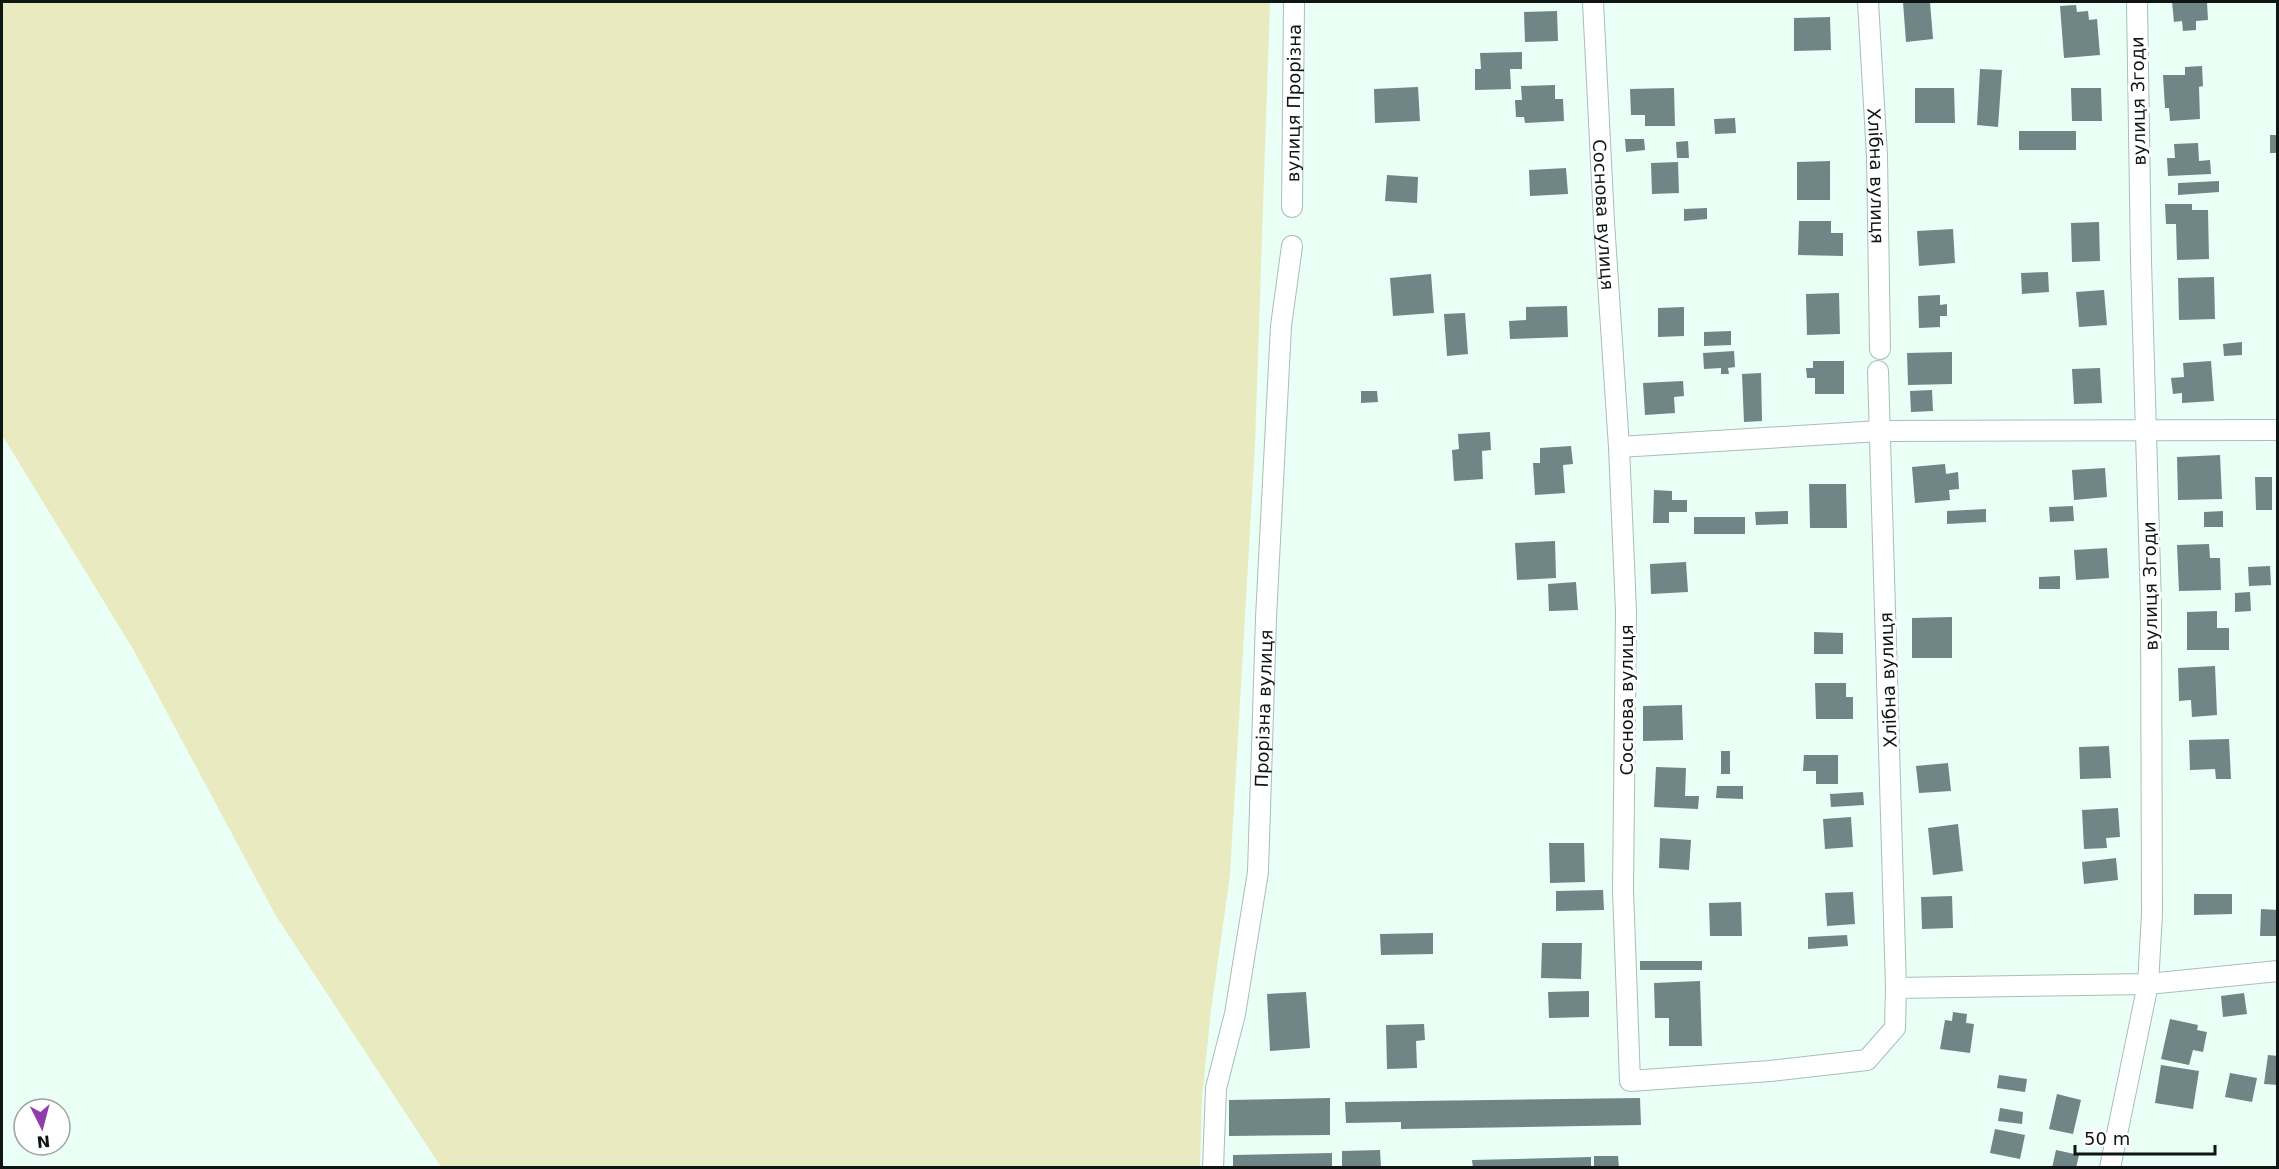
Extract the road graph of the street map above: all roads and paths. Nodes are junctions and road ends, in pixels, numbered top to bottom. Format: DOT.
graph roads {
  1 [pos="1294,2"];
  2 [pos="1593,2"];
  3 [pos="1868,2"];
  4 [pos="2137,2"];
  5 [pos="1292,207"];
  6 [pos="1292,246"];
  7 [pos="1880,349"];
  8 [pos="1878,371"];
  9 [pos="2277,430"];
  10 [pos="1880,431"];
  11 [pos="2146,431"];
  12 [pos="1619,447"];
  13 [pos="2277,971"];
  14 [pos="2148,984"];
  15 [pos="1896,988"];
  16 [pos="1213,1167"];
  17 [pos="2110,1167"];
  1 -- 5 [label="street, вулиця Прорізна"];
  2 -- 12 [label="street, Соснова вулиця"];
  3 -- 7 [label="street, Хлібна вулиця"];
  4 -- 11 [label="street, вулиця Згоди"];
  6 -- 16 [label="street, Прорізна вулиця"];
  8 -- 10 [label="street, Хлібна вулиця"];
  9 -- 11 [label="street"];
  10 -- 11 [label="street"];
  10 -- 12 [label="street"];
  10 -- 15 [label="street, Хлібна вулиця"];
  11 -- 14 [label="street, вулиця Згоди"];
  12 -- 15 [label="street, Соснова вулиця"];
  13 -- 14 [label="street"];
  14 -- 15 [label="street"];
  14 -- 17 [label="street, вулиця Згоди"];
}
